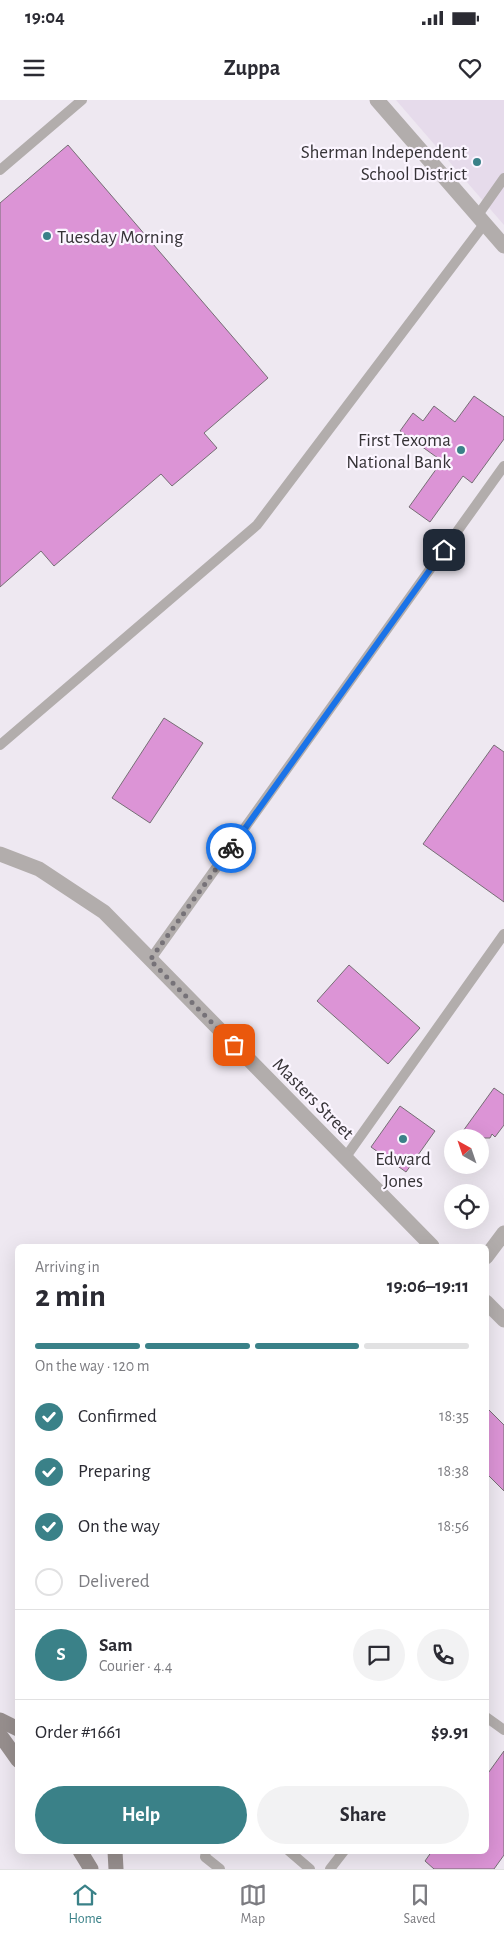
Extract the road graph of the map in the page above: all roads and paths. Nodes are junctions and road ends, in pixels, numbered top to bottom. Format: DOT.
graph roads {
  1 [pos="82,100"];
  2 [pos="377,100"];
  3 [pos="0,170"];
  4 [pos="504,178"];
  5 [pos="481,219"];
  6 [pos="504,246"];
  7 [pos="504,466"];
  8 [pos="0,745"];
  9 [pos="0,854"];
  10 [pos="504,934"];
  11 [pos="150,960"];
  12 [pos="345,1158"];
  13 [pos="504,1233"];
  14 [pos="430,1244"];
  15 [pos="489,1253"];
  16 [pos="489,1305"];
  17 [pos="504,1320"];
  18 [pos="489,1719"];
  19 [pos="0,1720"];
  20 [pos="15,1728"];
  21 [pos="504,1730"];
  22 [pos="0,1735"];
  23 [pos="15,1756"];
  24 [pos="82,1854"];
  25 [pos="115,1854"];
  26 [pos="206,1854"];
  27 [pos="292,1854"];
  28 [pos="342,1854"];
  29 [pos="91,1869"];
  30 [pos="116,1869"];
  31 [pos="220,1869"];
  32 [pos="310,1869"];
  33 [pos="330,1869"];
  1 -- 3 [label="lane"];
  2 -- 5 [label="street"];
  4 -- 5 [label="lane"];
  5 -- 6 [label="street"];
  5 -- 8 [label="lane"];
  7 -- 11 [label="lane"];
  9 -- 11 [label="street, Masters Street"];
  10 -- 12 [label="lane"];
  11 -- 12 [label="street, Masters Street"];
  12 -- 14 [label="street, Masters Street"];
  13 -- 15 [label="street"];
  16 -- 17 [label="street"];
  18 -- 21 [label="lane"];
  19 -- 20 [label="main road"];
  22 -- 23 [label="main road"];
  24 -- 29 [label="main road"];
  25 -- 30 [label="main road"];
  26 -- 31 [label="lane"];
  27 -- 32 [label="lane"];
  28 -- 33 [label="lane"];
}
